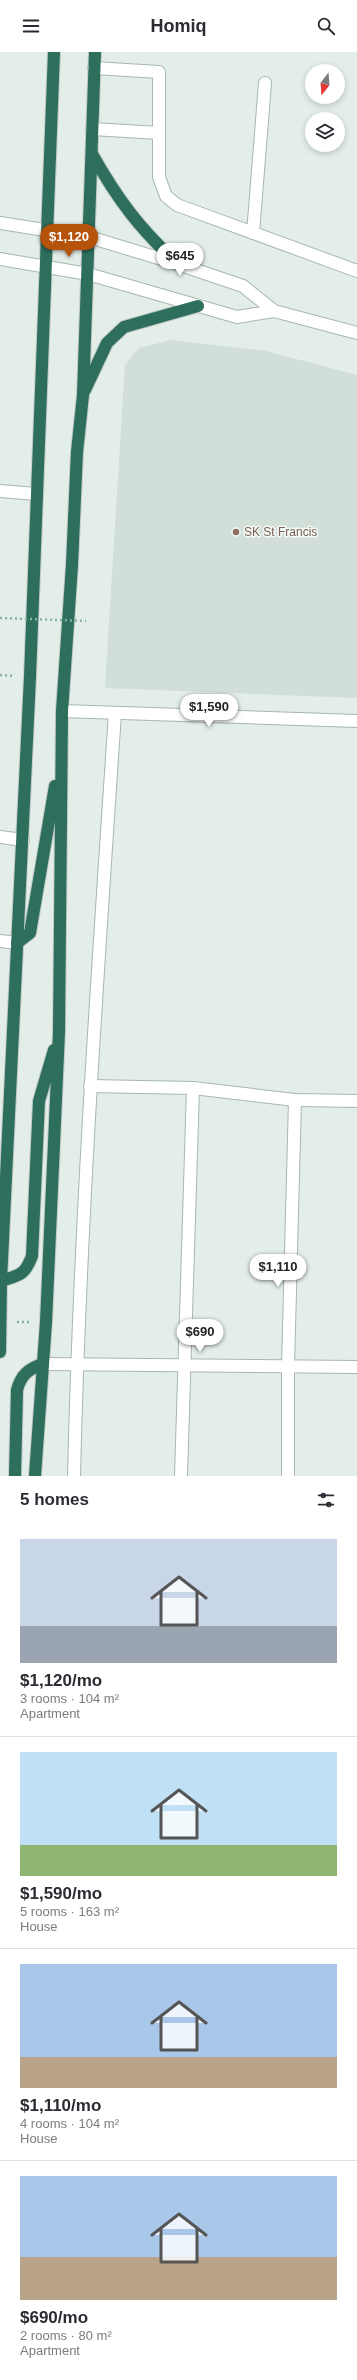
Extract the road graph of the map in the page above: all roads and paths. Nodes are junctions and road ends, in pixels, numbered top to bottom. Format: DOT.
graph roads {
  1 [pos="54,52"];
  2 [pos="95,52"];
  3 [pos="94,68"];
  4 [pos="265,83"];
  5 [pos="92,129"];
  6 [pos="159,133"];
  7 [pos="92,154"];
  8 [pos="0,223"];
  9 [pos="47,230"];
  10 [pos="253,233"];
  11 [pos="89,237"];
  12 [pos="0,259"];
  13 [pos="178,264"];
  14 [pos="46,266"];
  15 [pos="357,271"];
  16 [pos="88,274"];
  17 [pos="198,306"];
  18 [pos="274,311"];
  19 [pos="357,333"];
  20 [pos="83,395"];
  21 [pos="0,492"];
  22 [pos="36,494"];
  23 [pos="0,618"];
  24 [pos="86,621"];
  25 [pos="62,711"];
  26 [pos="115,713"];
  27 [pos="357,721"];
  28 [pos="61,754"];
  29 [pos="0,837"];
  30 [pos="22,840"];
  31 [pos="0,941"];
  32 [pos="17,943"];
  33 [pos="59,1032"];
  34 [pos="90,1086"];
  35 [pos="193,1088"];
  36 [pos="295,1100"];
  37 [pos="357,1101"];
  38 [pos="1,1281"];
  39 [pos="1,1322"];
  40 [pos="46,1322"];
  41 [pos="0,1352"];
  42 [pos="77,1363"];
  43 [pos="43,1364"];
  44 [pos="184,1365"];
  45 [pos="288,1366"];
  46 [pos="357,1367"];
  47 [pos="15,1476"];
  48 [pos="36,1476"];
  49 [pos="74,1476"];
  50 [pos="181,1476"];
  51 [pos="288,1476"];
  1 -- 9 [label="highway"];
  2 -- 3 [label="highway"];
  3 -- 5 [label="highway"];
  3 -- 6 [label="street"];
  4 -- 10 [label="street"];
  5 -- 6 [label="street"];
  5 -- 7 [label="highway"];
  6 -- 10 [label="street"];
  7 -- 11 [label="highway"];
  7 -- 13 [label="highway"];
  8 -- 9 [label="street"];
  9 -- 11 [label="street"];
  9 -- 14 [label="highway"];
  10 -- 15 [label="street"];
  11 -- 13 [label="street"];
  11 -- 16 [label="highway"];
  12 -- 14 [label="street"];
  13 -- 18 [label="street"];
  14 -- 16 [label="street"];
  14 -- 22 [label="highway"];
  16 -- 17 [label="street"];
  16 -- 20 [label="highway"];
  17 -- 18 [label="street"];
  17 -- 20 [label="highway"];
  18 -- 19 [label="street"];
  20 -- 25 [label="highway"];
  21 -- 22 [label="street"];
  22 -- 30 [label="highway"];
  23 -- 24 [label="path, bridge"];
  25 -- 26 [label="street"];
  25 -- 28 [label="highway"];
  26 -- 27 [label="street"];
  26 -- 34 [label="street"];
  28 -- 32 [label="highway"];
  28 -- 33 [label="highway"];
  29 -- 30 [label="street"];
  30 -- 32 [label="highway"];
  31 -- 32 [label="street"];
  32 -- 38 [label="highway"];
  33 -- 38 [label="highway"];
  33 -- 40 [label="highway"];
  34 -- 35 [label="street"];
  34 -- 42 [label="street"];
  35 -- 36 [label="street"];
  35 -- 44 [label="street"];
  36 -- 37 [label="street"];
  36 -- 45 [label="street"];
  38 -- 39 [label="highway"];
  39 -- 40 [label="path"];
  39 -- 41 [label="highway"];
  40 -- 43 [label="highway"];
  42 -- 43 [label="street"];
  42 -- 44 [label="street"];
  42 -- 49 [label="street"];
  43 -- 47 [label="highway"];
  43 -- 48 [label="highway"];
  44 -- 45 [label="street"];
  44 -- 50 [label="street"];
  45 -- 46 [label="street"];
  45 -- 51 [label="street"];
}
